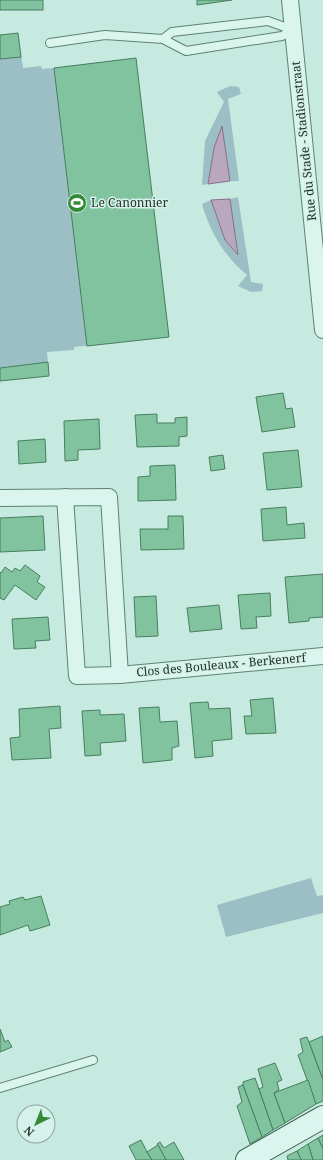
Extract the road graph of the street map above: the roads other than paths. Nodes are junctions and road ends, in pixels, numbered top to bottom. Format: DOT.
graph roads {
  1 [pos="290,0"];
  2 [pos="293,30"];
  3 [pos="163,39"];
  4 [pos="50,43"];
  5 [pos="323,330"];
  6 [pos="65,497"];
  7 [pos="0,498"];
  8 [pos="323,656"];
  9 [pos="120,674"];
  10 [pos="93,1060"];
  11 [pos="0,1088"];
  12 [pos="323,1117"];
  13 [pos="247,1160"];
  1 -- 2 [label="street, Rue du Stade - Stadionstraat"];
  2 -- 3 [label="lane"];
  2 -- 3 [label="lane"];
  2 -- 5 [label="street, Rue du Stade - Stadionstraat"];
  3 -- 4 [label="lane"];
  6 -- 7 [label="street, Clos des Bouleaux - Berkenerf"];
  6 -- 9 [label="street, Clos des Bouleaux - Berkenerf"];
  6 -- 9 [label="street, Clos des Bouleaux - Berkenerf"];
  8 -- 9 [label="street, Clos des Bouleaux - Berkenerf"];
  10 -- 11 [label="lane"];
  12 -- 13 [label="main road"];
}
